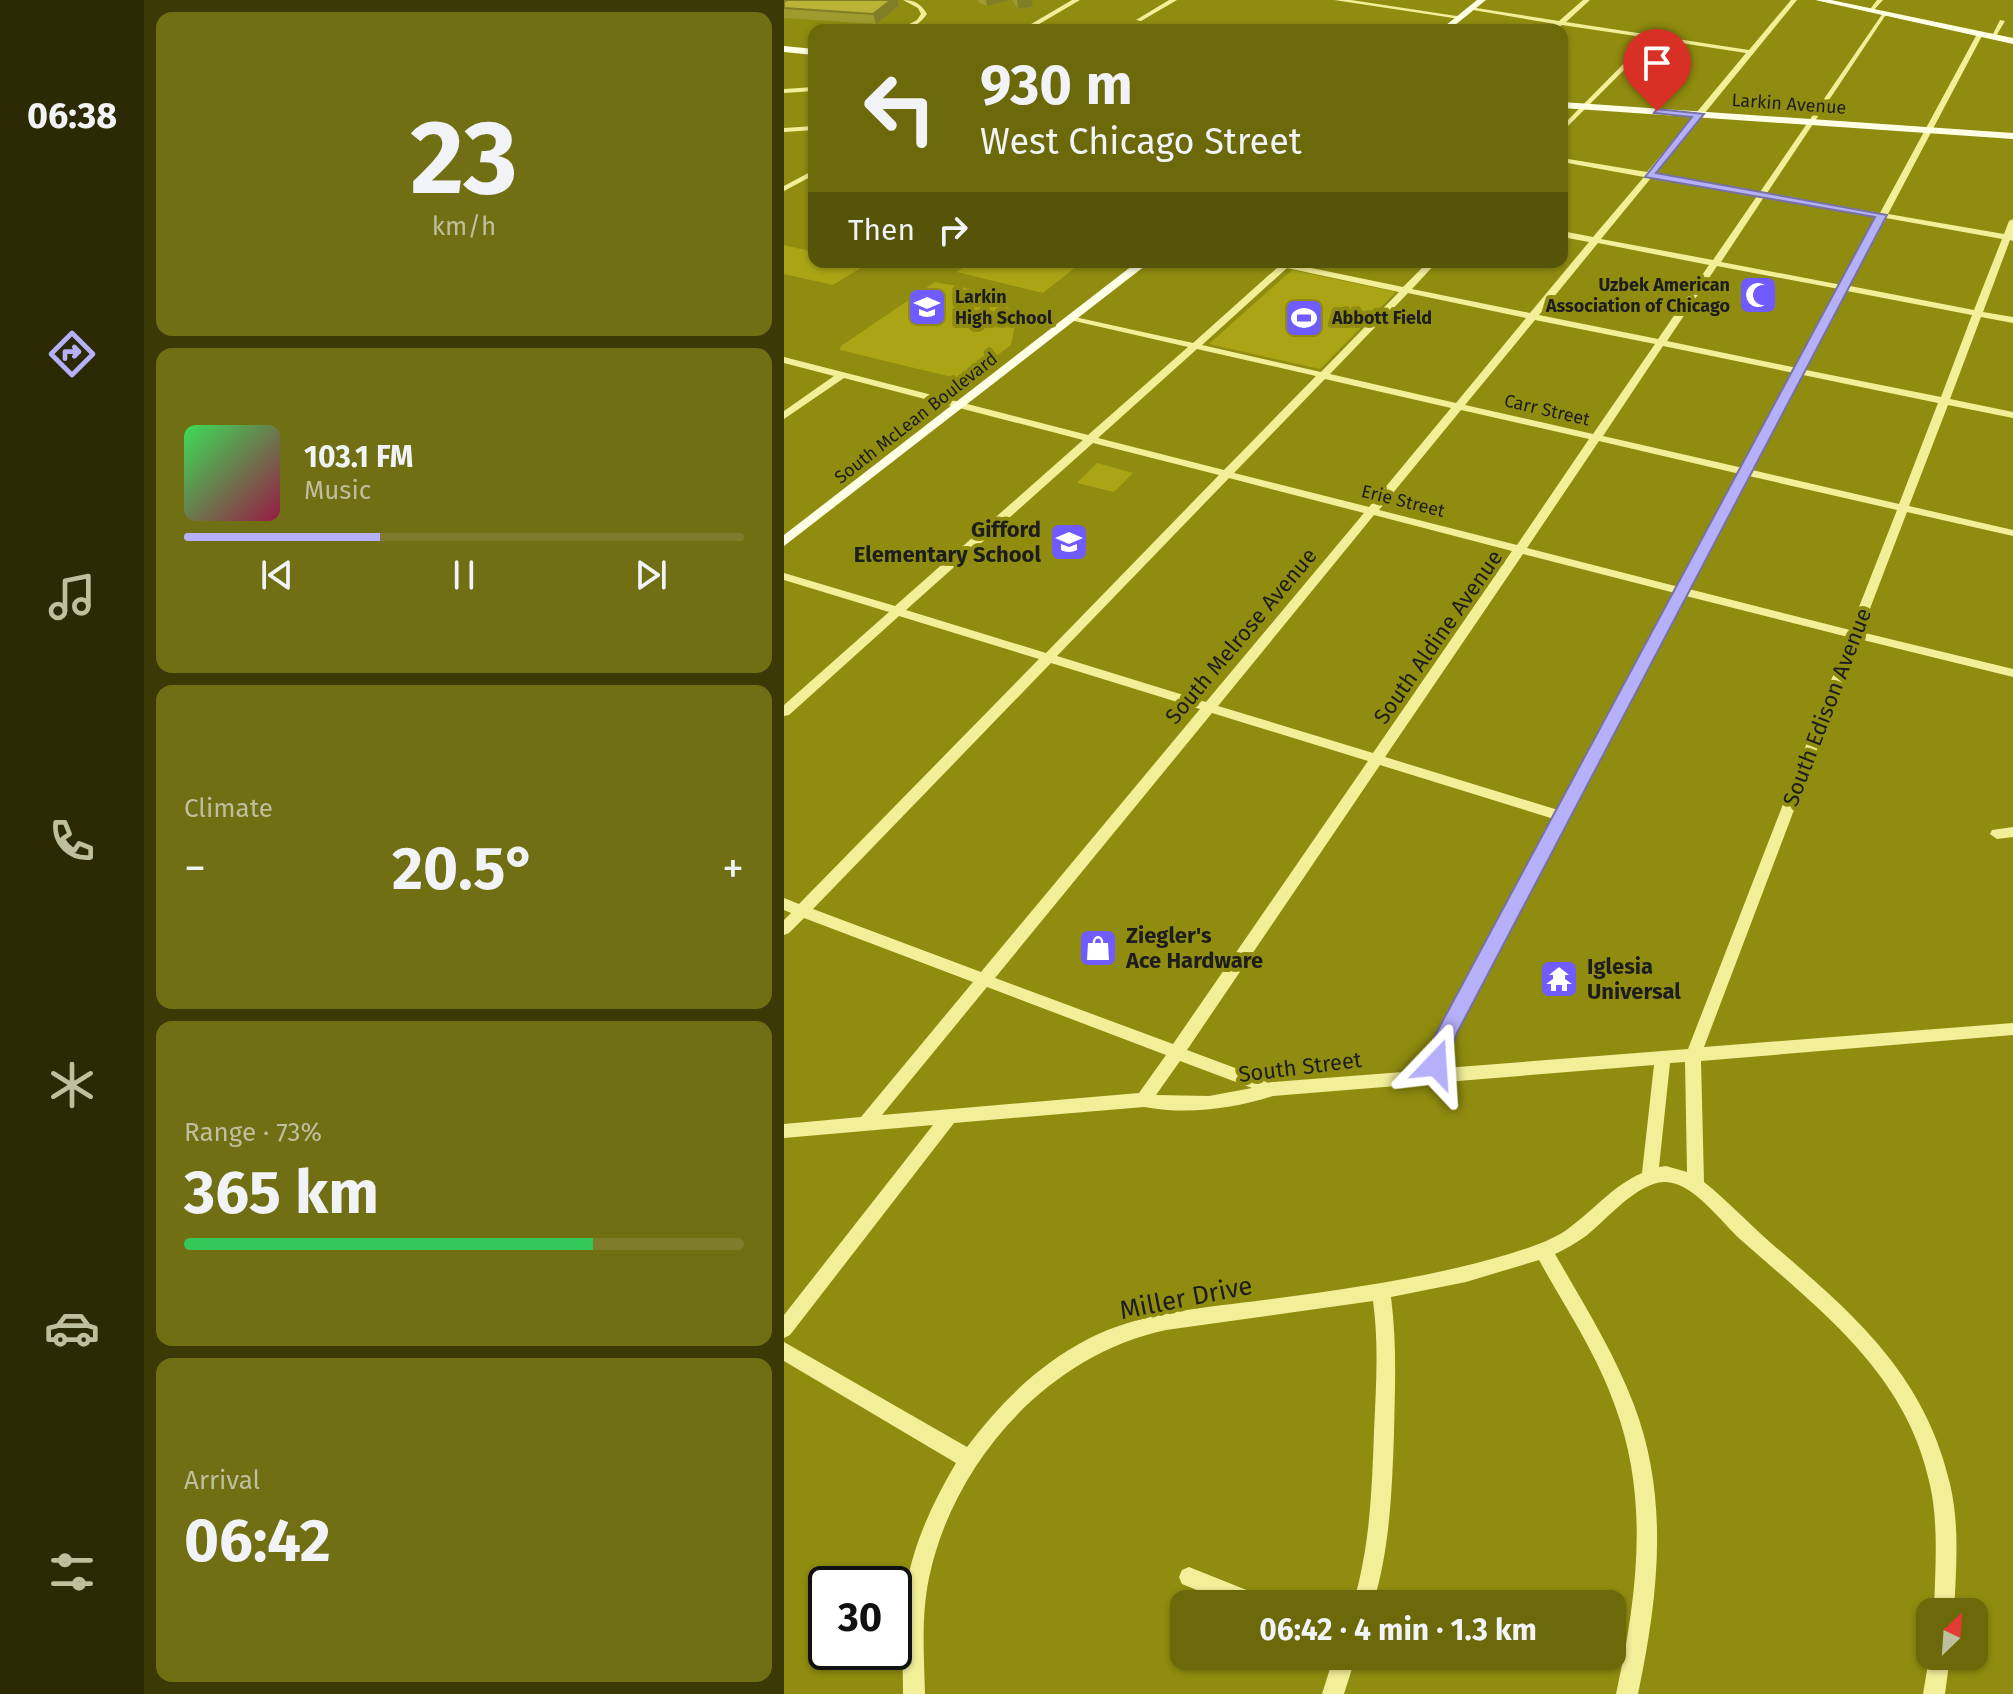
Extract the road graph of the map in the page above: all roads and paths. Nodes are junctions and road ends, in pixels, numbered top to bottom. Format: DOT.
graph roads {
  1 [pos="906,0"];
  2 [pos="1077,0"];
  3 [pos="1174,0"];
  4 [pos="1337,0"];
  5 [pos="1482,0"];
  6 [pos="1587,0"];
  7 [pos="1794,0"];
  8 [pos="1819,0"];
  9 [pos="1880,0"];
  10 [pos="1470,9"];
  11 [pos="1870,11"];
  12 [pos="1885,14"];
  13 [pos="1460,17"];
  14 [pos="1139,20"];
  15 [pos="2002,21"];
  16 [pos="1561,23"];
  17 [pos="913,24"];
  18 [pos="1035,24"];
  19 [pos="1451,24"];
  20 [pos="1567,24"];
  21 [pos="1568,24"];
  22 [pos="1980,34"];
  23 [pos="1993,37"];
  24 [pos="1653,38"];
  25 [pos="2013,41"];
  26 [pos="784,49"];
  27 [pos="808,51"];
  28 [pos="1751,52"];
  29 [pos="808,89"];
  30 [pos="784,91"];
  31 [pos="1568,105"];
  32 [pos="1586,106"];
  33 [pos="1699,114"];
  34 [pos="1812,122"];
  35 [pos="1568,124"];
  36 [pos="808,128"];
  37 [pos="784,130"];
  38 [pos="1928,130"];
  39 [pos="2013,136"];
  40 [pos="1568,161"];
  41 [pos="1649,175"];
  42 [pos="784,176"];
  43 [pos="808,176"];
  44 [pos="802,179"];
  45 [pos="784,189"];
  46 [pos="1762,194"];
  47 [pos="1882,215"];
  48 [pos="2013,221"];
  49 [pos="1568,235"];
  50 [pos="2010,238"];
  51 [pos="1596,240"];
  52 [pos="1718,264"];
  53 [pos="1136,268"];
  54 [pos="1282,268"];
  55 [pos="1304,268"];
  56 [pos="1427,268"];
  57 [pos="1845,288"];
  58 [pos="1405,291"];
  59 [pos="1980,313"];
  60 [pos="1532,317"];
  61 [pos="1073,318"];
  62 [pos="2013,320"];
  63 [pos="1662,343"];
  64 [pos="1194,346"];
  65 [pos="784,360"];
  66 [pos="1800,371"];
  67 [pos="842,375"];
  68 [pos="1325,376"];
  69 [pos="1944,401"];
  70 [pos="961,406"];
  71 [pos="1458,406"];
  72 [pos="2013,415"];
  73 [pos="784,416"];
  74 [pos="1598,438"];
  75 [pos="1090,439"];
  76 [pos="1746,472"];
  77 [pos="1226,475"];
  78 [pos="1904,508"];
  79 [pos="1371,511"];
  80 [pos="2013,533"];
  81 [pos="784,542"];
  82 [pos="1523,550"];
  83 [pos="784,576"];
  84 [pos="1682,591"];
  85 [pos="898,611"];
  86 [pos="1854,635"];
  87 [pos="1048,657"];
  88 [pos="2013,673"];
  89 [pos="1207,707"];
  90 [pos="784,712"];
  91 [pos="1378,759"];
  92 [pos="1561,816"];
  93 [pos="2013,832"];
  94 [pos="1997,834"];
  95 [pos="784,904"];
  96 [pos="802,911"];
  97 [pos="784,929"];
  98 [pos="981,979"];
  99 [pos="2013,1029"];
  100 [pos="1178,1054"];
  101 [pos="1693,1056"];
  102 [pos="1663,1059"];
  103 [pos="1437,1074"];
  104 [pos="1273,1089"];
  105 [pos="1144,1100"];
  106 [pos="949,1117"];
  107 [pos="865,1124"];
  108 [pos="784,1131"];
  109 [pos="1650,1176"];
  110 [pos="1696,1186"];
  111 [pos="1543,1250"];
  112 [pos="1381,1292"];
  113 [pos="784,1329"];
  114 [pos="784,1351"];
  115 [pos="970,1460"];
  116 [pos="1189,1577"];
  117 [pos="1222,1590"];
  118 [pos="1367,1590"];
  119 [pos="1945,1598"];
  120 [pos="1341,1670"];
  121 [pos="1937,1670"];
  122 [pos="914,1694"];
  123 [pos="1333,1694"];
  124 [pos="1627,1694"];
  125 [pos="1934,1694"];
  1 -- 17 [label="street"];
  2 -- 18 [label="street"];
  3 -- 14 [label="street"];
  4 -- 13 [label="street"];
  5 -- 10 [label="main road"];
  6 -- 16 [label="street"];
  7 -- 28 [label="street, South Melrose Avenue"];
  8 -- 11 [label="main road"];
  9 -- 11 [label="street"];
  10 -- 13 [label="main road"];
  10 -- 16 [label="street"];
  11 -- 12 [label="main road"];
  12 -- 22 [label="main road"];
  12 -- 34 [label="street, South Aldine Avenue"];
  13 -- 19 [label="main road"];
  15 -- 23 [label="street"];
  16 -- 20 [label="street"];
  21 -- 24 [label="street"];
  22 -- 23 [label="main road"];
  22 -- 38 [label="street"];
  23 -- 25 [label="main road"];
  24 -- 28 [label="street"];
  24 -- 32 [label="street"];
  26 -- 27 [label="main road"];
  28 -- 33 [label="street, South Melrose Avenue"];
  29 -- 30 [label="street"];
  31 -- 32 [label="main road, Larkin Avenue"];
  32 -- 33 [label="main road, Larkin Avenue"];
  32 -- 35 [label="street"];
  33 -- 34 [label="main road, Larkin Avenue"];
  33 -- 41 [label="street, South Melrose Avenue"];
  34 -- 38 [label="main road, Larkin Avenue"];
  34 -- 46 [label="street, South Aldine Avenue"];
  36 -- 37 [label="street"];
  38 -- 39 [label="main road, Larkin Avenue"];
  38 -- 47 [label="street"];
  40 -- 41 [label="street"];
  41 -- 46 [label="street"];
  41 -- 51 [label="street, South Melrose Avenue"];
  42 -- 44 [label="street"];
  43 -- 44 [label="street"];
  44 -- 45 [label="street"];
  46 -- 47 [label="street"];
  46 -- 52 [label="street, South Aldine Avenue"];
  47 -- 50 [label="street"];
  47 -- 57 [label="street"];
  48 -- 50 [label="street, South Edison Avenue"];
  49 -- 51 [label="street"];
  50 -- 59 [label="street, South Edison Avenue"];
  51 -- 52 [label="street"];
  51 -- 60 [label="street, South Melrose Avenue"];
  52 -- 57 [label="street"];
  52 -- 63 [label="street, South Aldine Avenue"];
  53 -- 61 [label="main road, South McLean Boulevard"];
  54 -- 64 [label="street"];
  55 -- 58 [label="street"];
  56 -- 58 [label="street"];
  57 -- 59 [label="street"];
  57 -- 66 [label="street"];
  58 -- 60 [label="street"];
  58 -- 68 [label="street"];
  59 -- 62 [label="street"];
  59 -- 69 [label="street, South Edison Avenue"];
  60 -- 63 [label="street"];
  60 -- 71 [label="street, South Melrose Avenue"];
  61 -- 64 [label="street, Carr Street"];
  61 -- 70 [label="main road, South McLean Boulevard"];
  63 -- 66 [label="street"];
  63 -- 74 [label="street, South Aldine Avenue"];
  64 -- 68 [label="street, Carr Street"];
  64 -- 75 [label="street"];
  65 -- 67 [label="street, Erie Street"];
  66 -- 69 [label="street"];
  66 -- 76 [label="street"];
  67 -- 70 [label="street, Erie Street"];
  67 -- 73 [label="street"];
  68 -- 71 [label="street, Carr Street"];
  68 -- 77 [label="street"];
  69 -- 72 [label="street"];
  69 -- 78 [label="street, South Edison Avenue"];
  70 -- 75 [label="street, Erie Street"];
  70 -- 81 [label="main road, South McLean Boulevard"];
  71 -- 74 [label="street, Carr Street"];
  71 -- 79 [label="street, South Melrose Avenue"];
  74 -- 76 [label="street, Carr Street"];
  74 -- 82 [label="street, South Aldine Avenue"];
  75 -- 77 [label="street, Erie Street"];
  75 -- 85 [label="street"];
  76 -- 78 [label="street, Carr Street"];
  76 -- 84 [label="street"];
  77 -- 79 [label="street, Erie Street"];
  77 -- 87 [label="street"];
  78 -- 80 [label="street, Carr Street"];
  78 -- 86 [label="street, South Edison Avenue"];
  79 -- 82 [label="street, Erie Street"];
  79 -- 89 [label="street, South Melrose Avenue"];
  82 -- 84 [label="street, Erie Street"];
  82 -- 91 [label="street, South Aldine Avenue"];
  83 -- 85 [label="street"];
  84 -- 86 [label="street, Erie Street"];
  84 -- 92 [label="street"];
  85 -- 87 [label="street"];
  85 -- 90 [label="street"];
  86 -- 88 [label="street, Erie Street"];
  86 -- 101 [label="street, South Edison Avenue"];
  87 -- 89 [label="street"];
  87 -- 96 [label="street"];
  89 -- 91 [label="street"];
  89 -- 98 [label="street, South Melrose Avenue"];
  91 -- 92 [label="street"];
  91 -- 100 [label="street, South Aldine Avenue"];
  92 -- 103 [label="street"];
  93 -- 94 [label="street"];
  95 -- 96 [label="street"];
  96 -- 97 [label="street"];
  96 -- 98 [label="street"];
  98 -- 100 [label="street"];
  98 -- 107 [label="street, South Melrose Avenue"];
  99 -- 101 [label="street, South Street"];
  100 -- 104 [label="street"];
  100 -- 105 [label="street, South Aldine Avenue"];
  101 -- 102 [label="street, South Street"];
  101 -- 110 [label="street, South Edison Avenue"];
  102 -- 103 [label="street, South Street"];
  102 -- 109 [label="street"];
  103 -- 104 [label="street, South Street"];
  104 -- 105 [label="street, South Street"];
  105 -- 106 [label="street, South Street"];
  106 -- 107 [label="street, South Street"];
  106 -- 113 [label="street"];
  107 -- 108 [label="street, South Street"];
  109 -- 110 [label="street"];
  109 -- 111 [label="street, Miller Drive"];
  110 -- 119 [label="street"];
  111 -- 112 [label="street, Miller Drive"];
  111 -- 124 [label="street"];
  112 -- 115 [label="street, Miller Drive"];
  112 -- 118 [label="street"];
  114 -- 115 [label="street"];
  115 -- 122 [label="street, Miller Drive"];
  116 -- 117 [label="street"];
  120 -- 123 [label="street"];
  121 -- 125 [label="street"];
}
